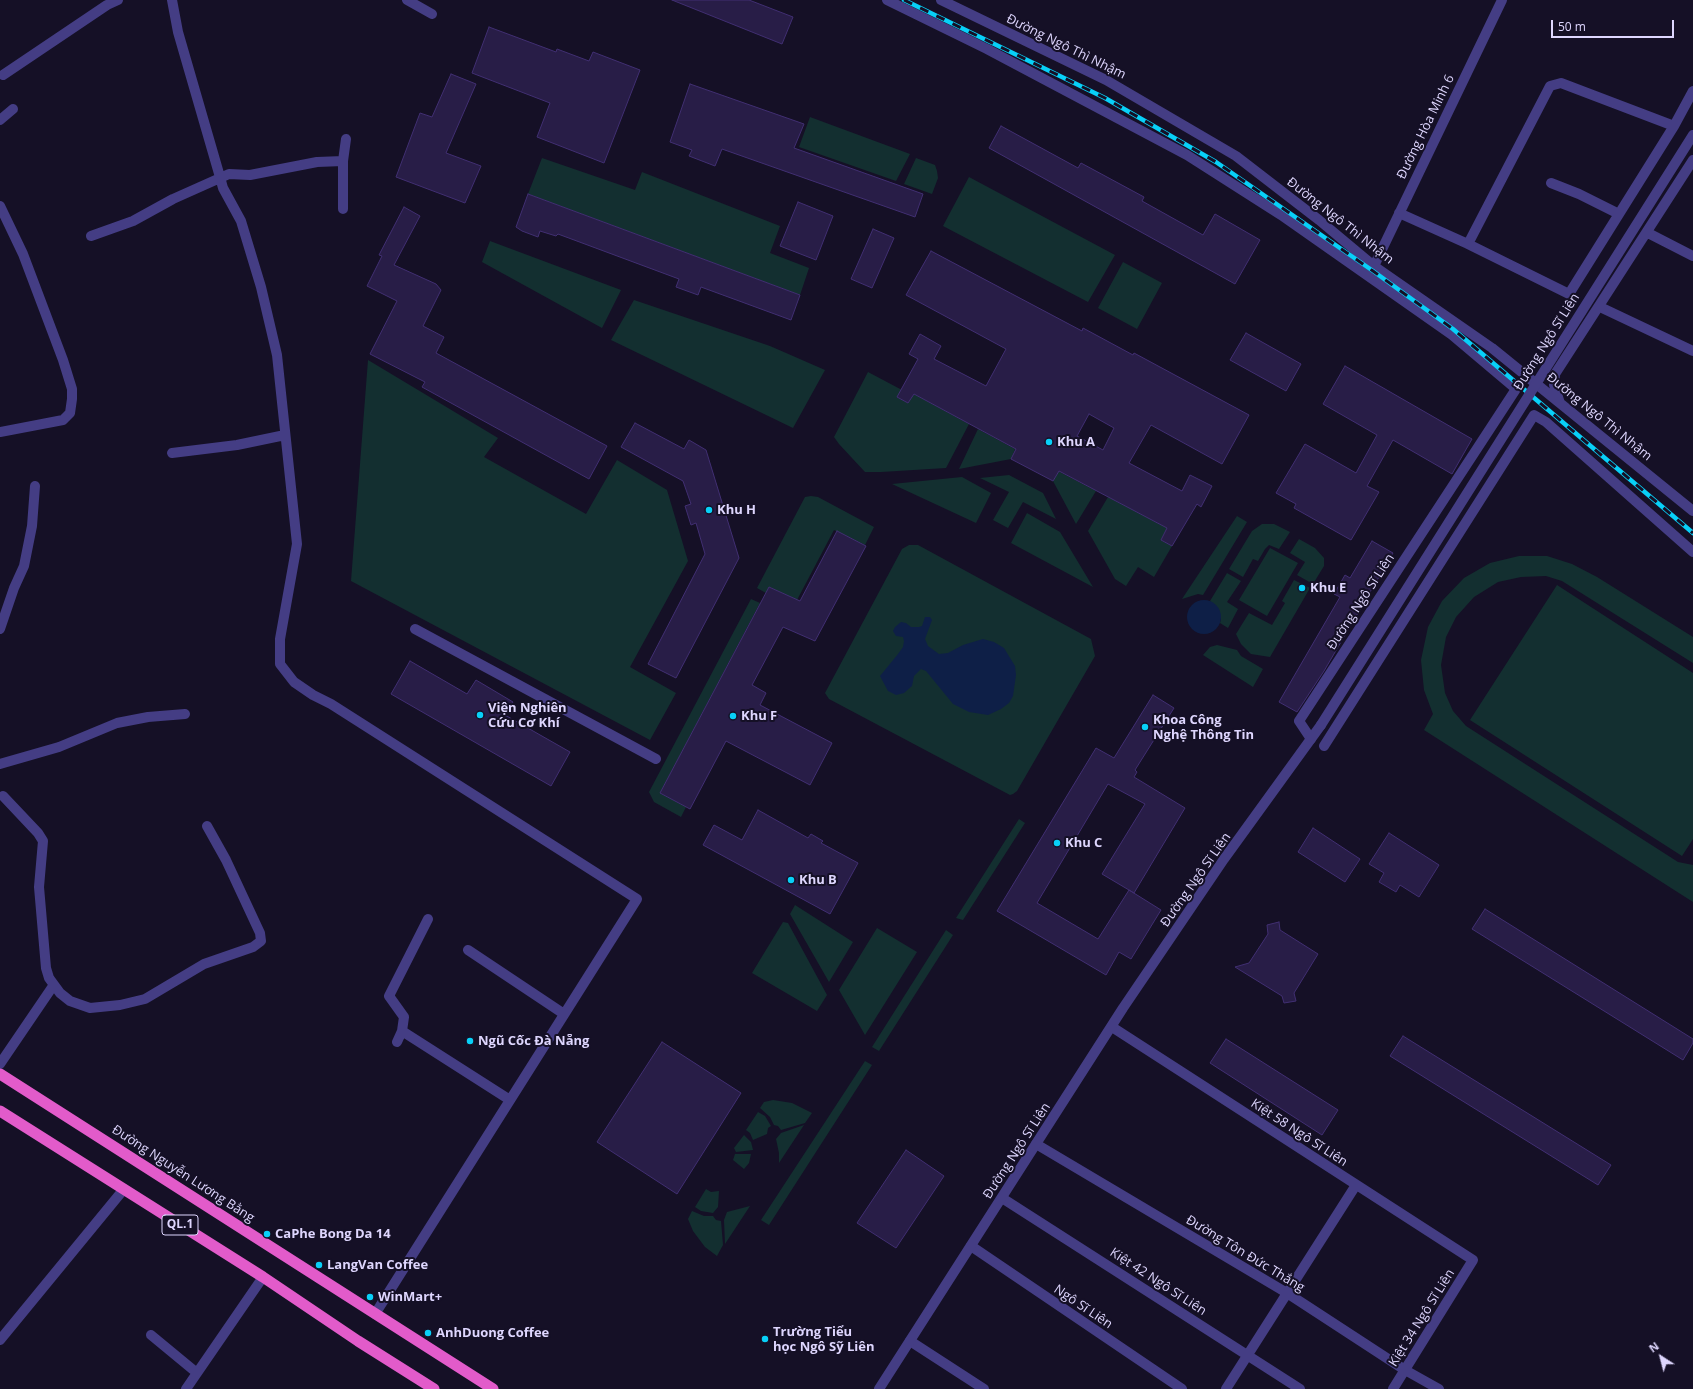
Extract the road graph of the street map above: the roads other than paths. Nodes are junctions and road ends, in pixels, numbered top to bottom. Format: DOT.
graph roads {
  1 [pos="118,0"];
  2 [pos="172,0"];
  3 [pos="407,0"];
  4 [pos="887,0"];
  5 [pos="941,0"];
  6 [pos="1502,0"];
  7 [pos="432,14"];
  8 [pos="4,75"];
  9 [pos="1693,91"];
  10 [pos="13,109"];
  11 [pos="0,120"];
  12 [pos="1674,126"];
  13 [pos="1693,135"];
  14 [pos="346,139"];
  15 [pos="1693,160"];
  16 [pos="343,161"];
  17 [pos="220,177"];
  18 [pos="1551,183"];
  19 [pos="0,206"];
  20 [pos="343,209"];
  21 [pos="1400,213"];
  22 [pos="1619,214"];
  23 [pos="1648,233"];
  24 [pos="91,236"];
  25 [pos="1468,244"];
  26 [pos="1693,256"];
  27 [pos="1374,266"];
  28 [pos="1600,306"];
  29 [pos="1693,350"];
  30 [pos="1560,403"];
  31 [pos="0,432"];
  32 [pos="285,435"];
  33 [pos="172,453"];
  34 [pos="35,486"];
  35 [pos="1693,511"];
  36 [pos="1693,552"];
  37 [pos="0,629"];
  38 [pos="415,629"];
  39 [pos="184,714"];
  40 [pos="1311,738"];
  41 [pos="1324,746"];
  42 [pos="656,759"];
  43 [pos="0,764"];
  44 [pos="2,796"];
  45 [pos="207,826"];
  46 [pos="428,919"];
  47 [pos="468,950"];
  48 [pos="53,986"];
  49 [pos="564,1014"];
  50 [pos="1112,1027"];
  51 [pos="402,1031"];
  52 [pos="397,1042"];
  53 [pos="0,1064"];
  54 [pos="0,1074"];
  55 [pos="510,1100"];
  56 [pos="0,1111"];
  57 [pos="1036,1144"];
  58 [pos="1356,1185"];
  59 [pos="124,1189"];
  60 [pos="1002,1198"];
  61 [pos="971,1246"];
  62 [pos="1473,1260"];
  63 [pos="263,1277"];
  64 [pos="1287,1293"];
  65 [pos="375,1314"];
  66 [pos="151,1335"];
  67 [pos="0,1340"];
  68 [pos="910,1341"];
  69 [pos="1248,1354"];
  70 [pos="1405,1370"];
  71 [pos="197,1373"];
  72 [pos="186,1389"];
  73 [pos="434,1389"];
  74 [pos="493,1389"];
  75 [pos="878,1389"];
  76 [pos="984,1389"];
  77 [pos="1182,1389"];
  78 [pos="1226,1389"];
  79 [pos="1300,1389"];
  80 [pos="1393,1389"];
  81 [pos="1439,1389"];
  1 -- 8 [label="street"];
  2 -- 17 [label="street"];
  3 -- 7 [label="street"];
  4 -- 40 [label="street, Đường Ngô Sĩ Liên"];
  5 -- 27 [label="street, Đường Ngô Thì Nhậm"];
  6 -- 21 [label="street, Đường Hòa Minh 6"];
  9 -- 12 [label="street"];
  10 -- 11 [label="street"];
  12 -- 22 [label="street"];
  12 -- 25 [label="street"];
  13 -- 40 [label="street, Đường Ngô Sĩ Liên, bridge"];
  14 -- 16 [label="street"];
  15 -- 23 [label="street"];
  16 -- 17 [label="street"];
  16 -- 20 [label="street"];
  17 -- 24 [label="street"];
  17 -- 32 [label="street"];
  18 -- 22 [label="street"];
  19 -- 31 [label="street"];
  21 -- 25 [label="street"];
  21 -- 27 [label="street, Đường Hòa Minh 6"];
  22 -- 25 [label="street"];
  23 -- 26 [label="street"];
  23 -- 28 [label="street"];
  27 -- 30 [label="street, Đường Ngô Thì Nhậm"];
  28 -- 29 [label="street"];
  28 -- 30 [label="street"];
  30 -- 35 [label="street, Đường Ngô Thì Nhậm"];
  32 -- 33 [label="street"];
  32 -- 49 [label="street"];
  34 -- 37 [label="street"];
  36 -- 41 [label="street"];
  38 -- 42 [label="street"];
  39 -- 43 [label="street"];
  40 -- 50 [label="street, Đường Ngô Sĩ Liên"];
  44 -- 48 [label="street"];
  45 -- 48 [label="street"];
  46 -- 51 [label="street"];
  47 -- 49 [label="street"];
  48 -- 53 [label="street"];
  49 -- 55 [label="street"];
  50 -- 57 [label="street, Đường Ngô Sĩ Liên"];
  50 -- 58 [label="street, Kiệt 58 Ngô Sĩ Liên"];
  51 -- 52 [label="street"];
  51 -- 55 [label="street"];
  54 -- 65 [label="highway, Đường Nguyễn Lương Bằng / QL.1"];
  55 -- 65 [label="street"];
  56 -- 59 [label="highway, QL.1"];
  57 -- 60 [label="street, Đường Ngô Sĩ Liên"];
  57 -- 64 [label="street, Đường Tôn Đức Thắng"];
  58 -- 62 [label="street, Kiệt 58 Ngô Sĩ Liên"];
  58 -- 64 [label="street"];
  59 -- 63 [label="highway, QL.1"];
  59 -- 67 [label="street"];
  60 -- 61 [label="street, Đường Ngô Sĩ Liên"];
  60 -- 69 [label="street, Kiệt 42 Ngô Sĩ Liên"];
  61 -- 68 [label="street, Đường Ngô Sĩ Liên"];
  61 -- 77 [label="street, Ngô Sĩ Liên"];
  62 -- 70 [label="street, Kiệt 34 Ngô Sĩ Liên"];
  63 -- 71 [label="street"];
  63 -- 73 [label="highway, QL.1"];
  64 -- 69 [label="street"];
  64 -- 70 [label="street, Đường Tôn Đức Thắng"];
  65 -- 74 [label="highway, Đường Nguyễn Lương Bằng / QL.1"];
  66 -- 71 [label="street"];
  68 -- 75 [label="street, Đường Ngô Sĩ Liên"];
  68 -- 76 [label="street"];
  69 -- 78 [label="street"];
  69 -- 79 [label="street, Kiệt 42 Ngô Sĩ Liên"];
  70 -- 80 [label="street, Kiệt 34 Ngô Sĩ Liên"];
  70 -- 81 [label="street, Đường Tôn Đức Thắng"];
  71 -- 72 [label="street"];
}
